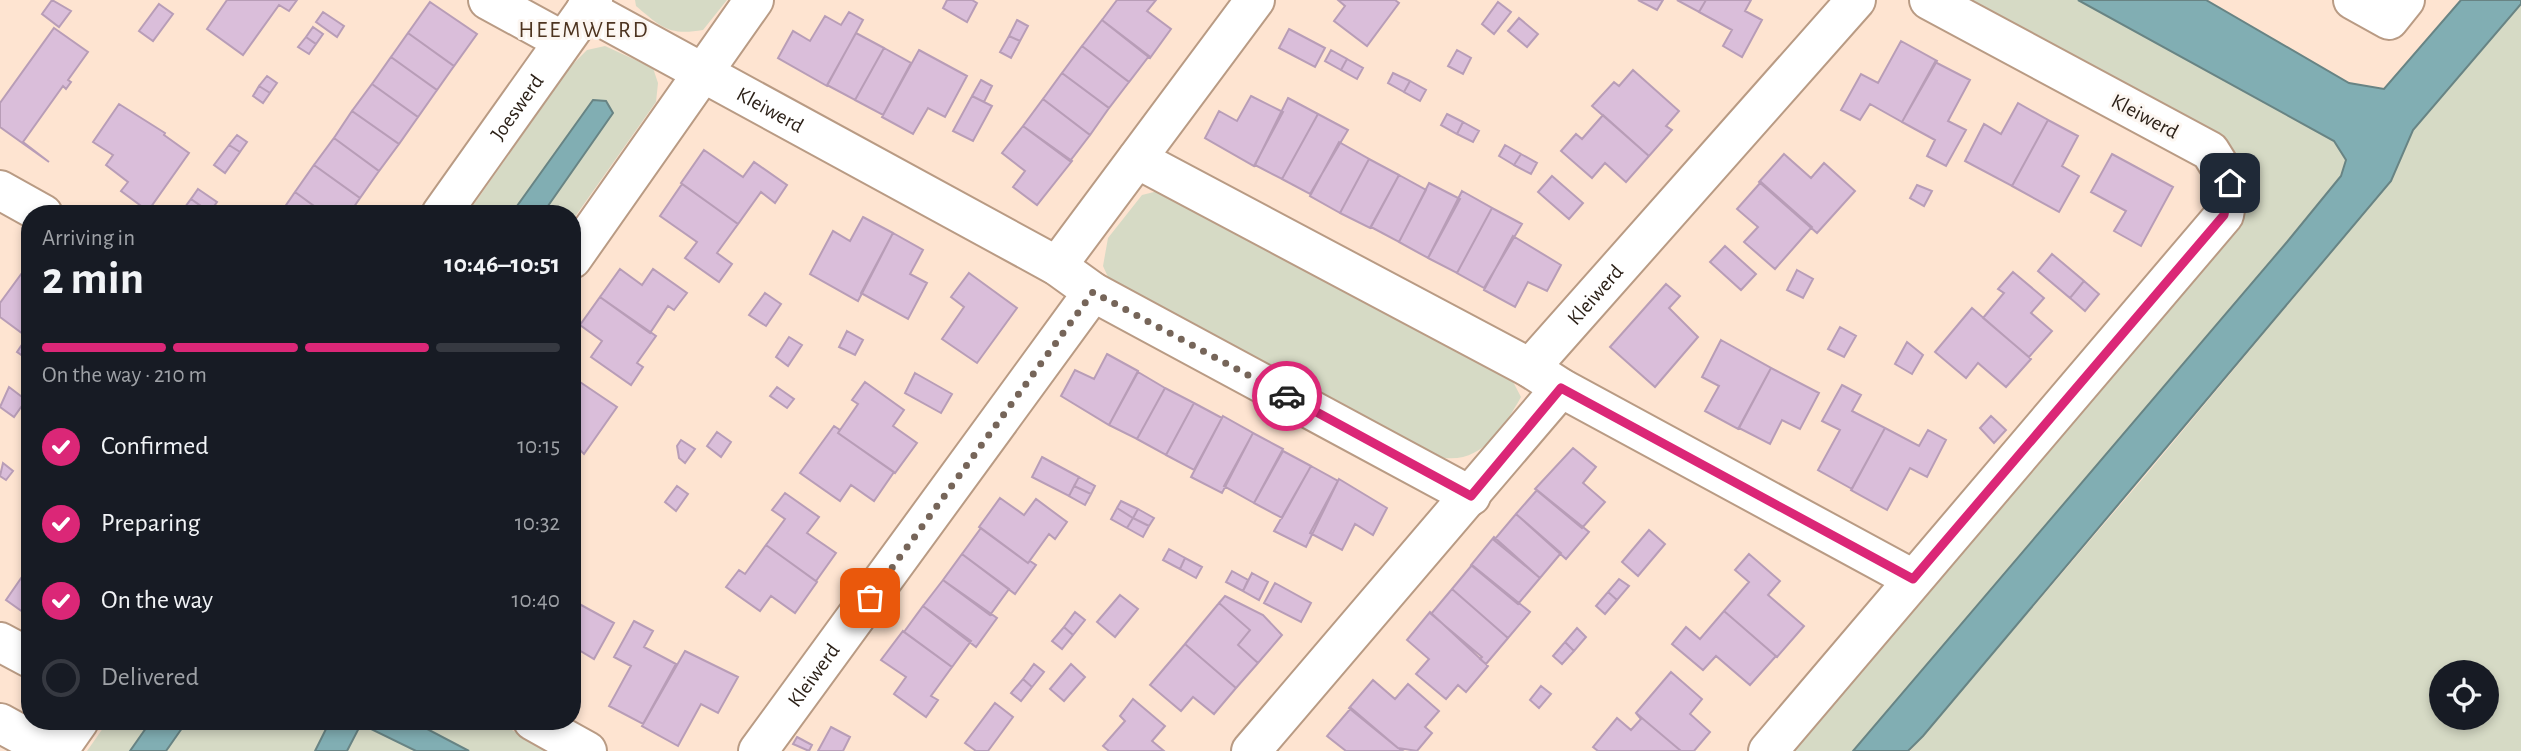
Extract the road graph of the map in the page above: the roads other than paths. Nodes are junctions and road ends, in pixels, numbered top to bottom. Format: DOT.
graph roads {
  1 [pos="488,0"];
  2 [pos="754,0"];
  3 [pos="1255,0"];
  4 [pos="1856,0"];
  5 [pos="1929,0"];
  6 [pos="2353,0"];
  7 [pos="2405,0"];
  8 [pos="590,4"];
  9 [pos="563,41"];
  10 [pos="704,74"];
  11 [pos="1138,159"];
  12 [pos="0,190"];
  13 [pos="27,205"];
  14 [pos="447,205"];
  15 [pos="581,246"];
  16 [pos="1057,266"];
  17 [pos="1093,292"];
  18 [pos="1530,368"];
  19 [pos="1561,388"];
  20 [pos="1471,496"];
  21 [pos="1913,579"];
  22 [pos="0,642"];
  23 [pos="21,653"];
  24 [pos="0,723"];
  25 [pos="73,730"];
  26 [pos="549,730"];
  27 [pos="51,751"];
  28 [pos="58,751"];
  29 [pos="587,751"];
  30 [pos="758,751"];
  31 [pos="1251,751"];
  32 [pos="1768,751"];
  1 -- 9 [label="street"];
  2 -- 10 [label="street"];
  3 -- 11 [label="street"];
  4 -- 18 [label="street, Kleiwerd"];
  5 -- 21 [label="street, Kleiwerd"];
  6 -- 7 [label="street"];
  8 -- 9 [label="street, Joeswerd"];
  8 -- 10 [label="street, Kleiwerd"];
  9 -- 14 [label="street, Joeswerd"];
  10 -- 15 [label="street"];
  10 -- 16 [label="street, Kleiwerd"];
  11 -- 16 [label="street"];
  11 -- 18 [label="street"];
  12 -- 13 [label="street"];
  16 -- 17 [label="street, Kleiwerd"];
  17 -- 20 [label="street, Kleiwerd"];
  17 -- 30 [label="street, Kleiwerd"];
  18 -- 19 [label="street"];
  19 -- 20 [label="street"];
  19 -- 21 [label="street"];
  20 -- 31 [label="street"];
  21 -- 32 [label="street, Kleiwerd"];
  22 -- 23 [label="street"];
  24 -- 27 [label="street"];
  25 -- 28 [label="street"];
  26 -- 29 [label="street"];
}
